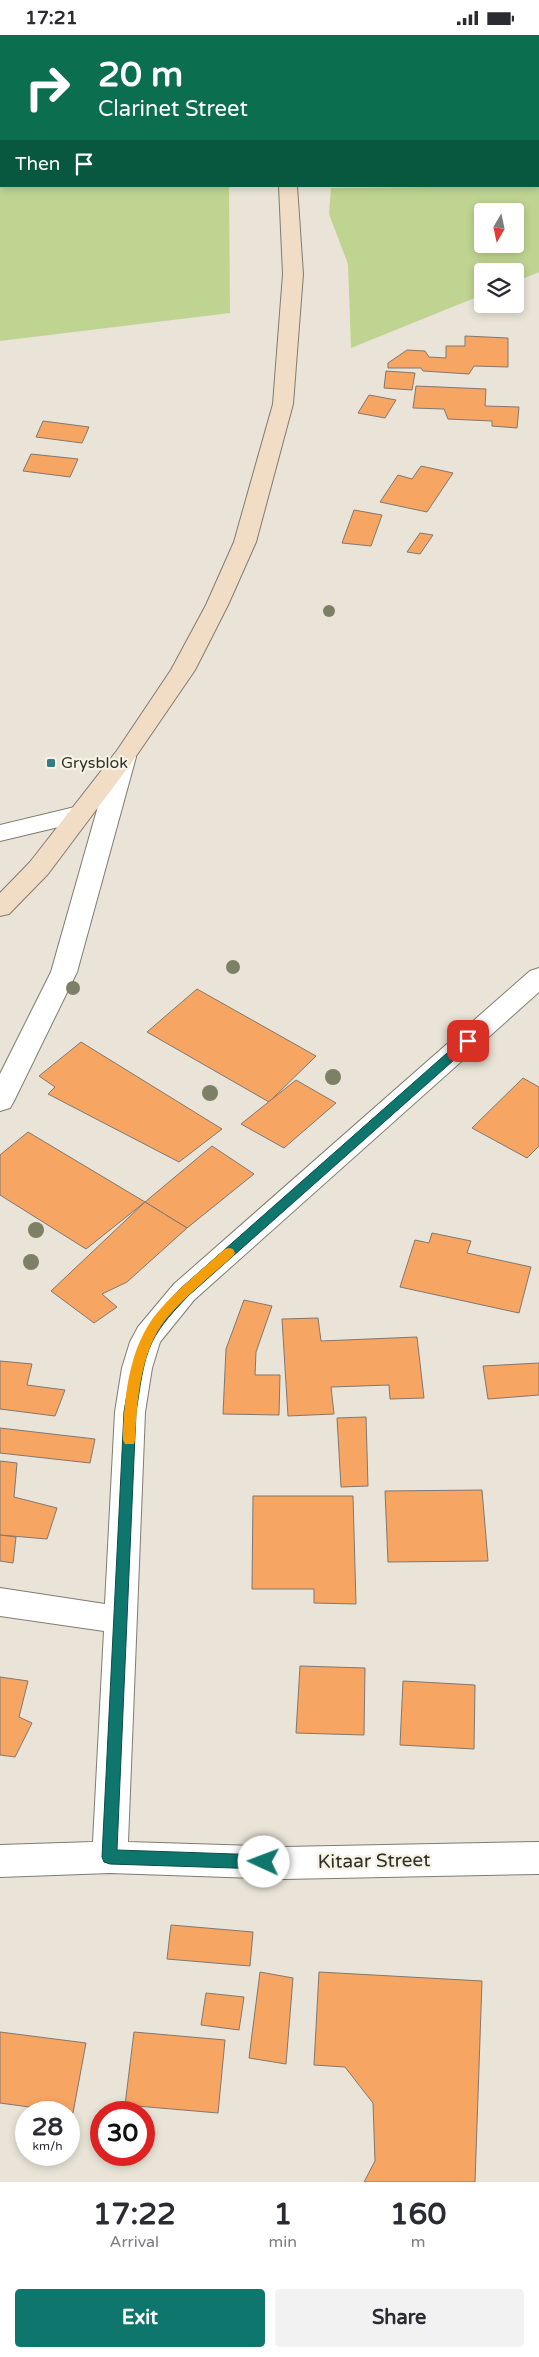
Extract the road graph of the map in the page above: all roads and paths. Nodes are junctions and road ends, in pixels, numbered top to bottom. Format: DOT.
graph roads {
  1 [pos="288,187"];
  2 [pos="124,757"];
  3 [pos="79,814"];
  4 [pos="0,833"];
  5 [pos="0,908"];
  6 [pos="535,986"];
  7 [pos="0,1101"];
  8 [pos="0,1602"];
  9 [pos="122,1620"];
  10 [pos="110,1857"];
  11 [pos="539,1858"];
  12 [pos="0,1861"];
  1 -- 2 [label="main road"];
  2 -- 3 [label="main road"];
  2 -- 7 [label="street"];
  3 -- 4 [label="street"];
  3 -- 5 [label="main road"];
  6 -- 9 [label="street"];
  8 -- 9 [label="street"];
  9 -- 10 [label="street"];
  10 -- 11 [label="street, Kitaar Street"];
  10 -- 12 [label="street, Kitaar Street"];
}
